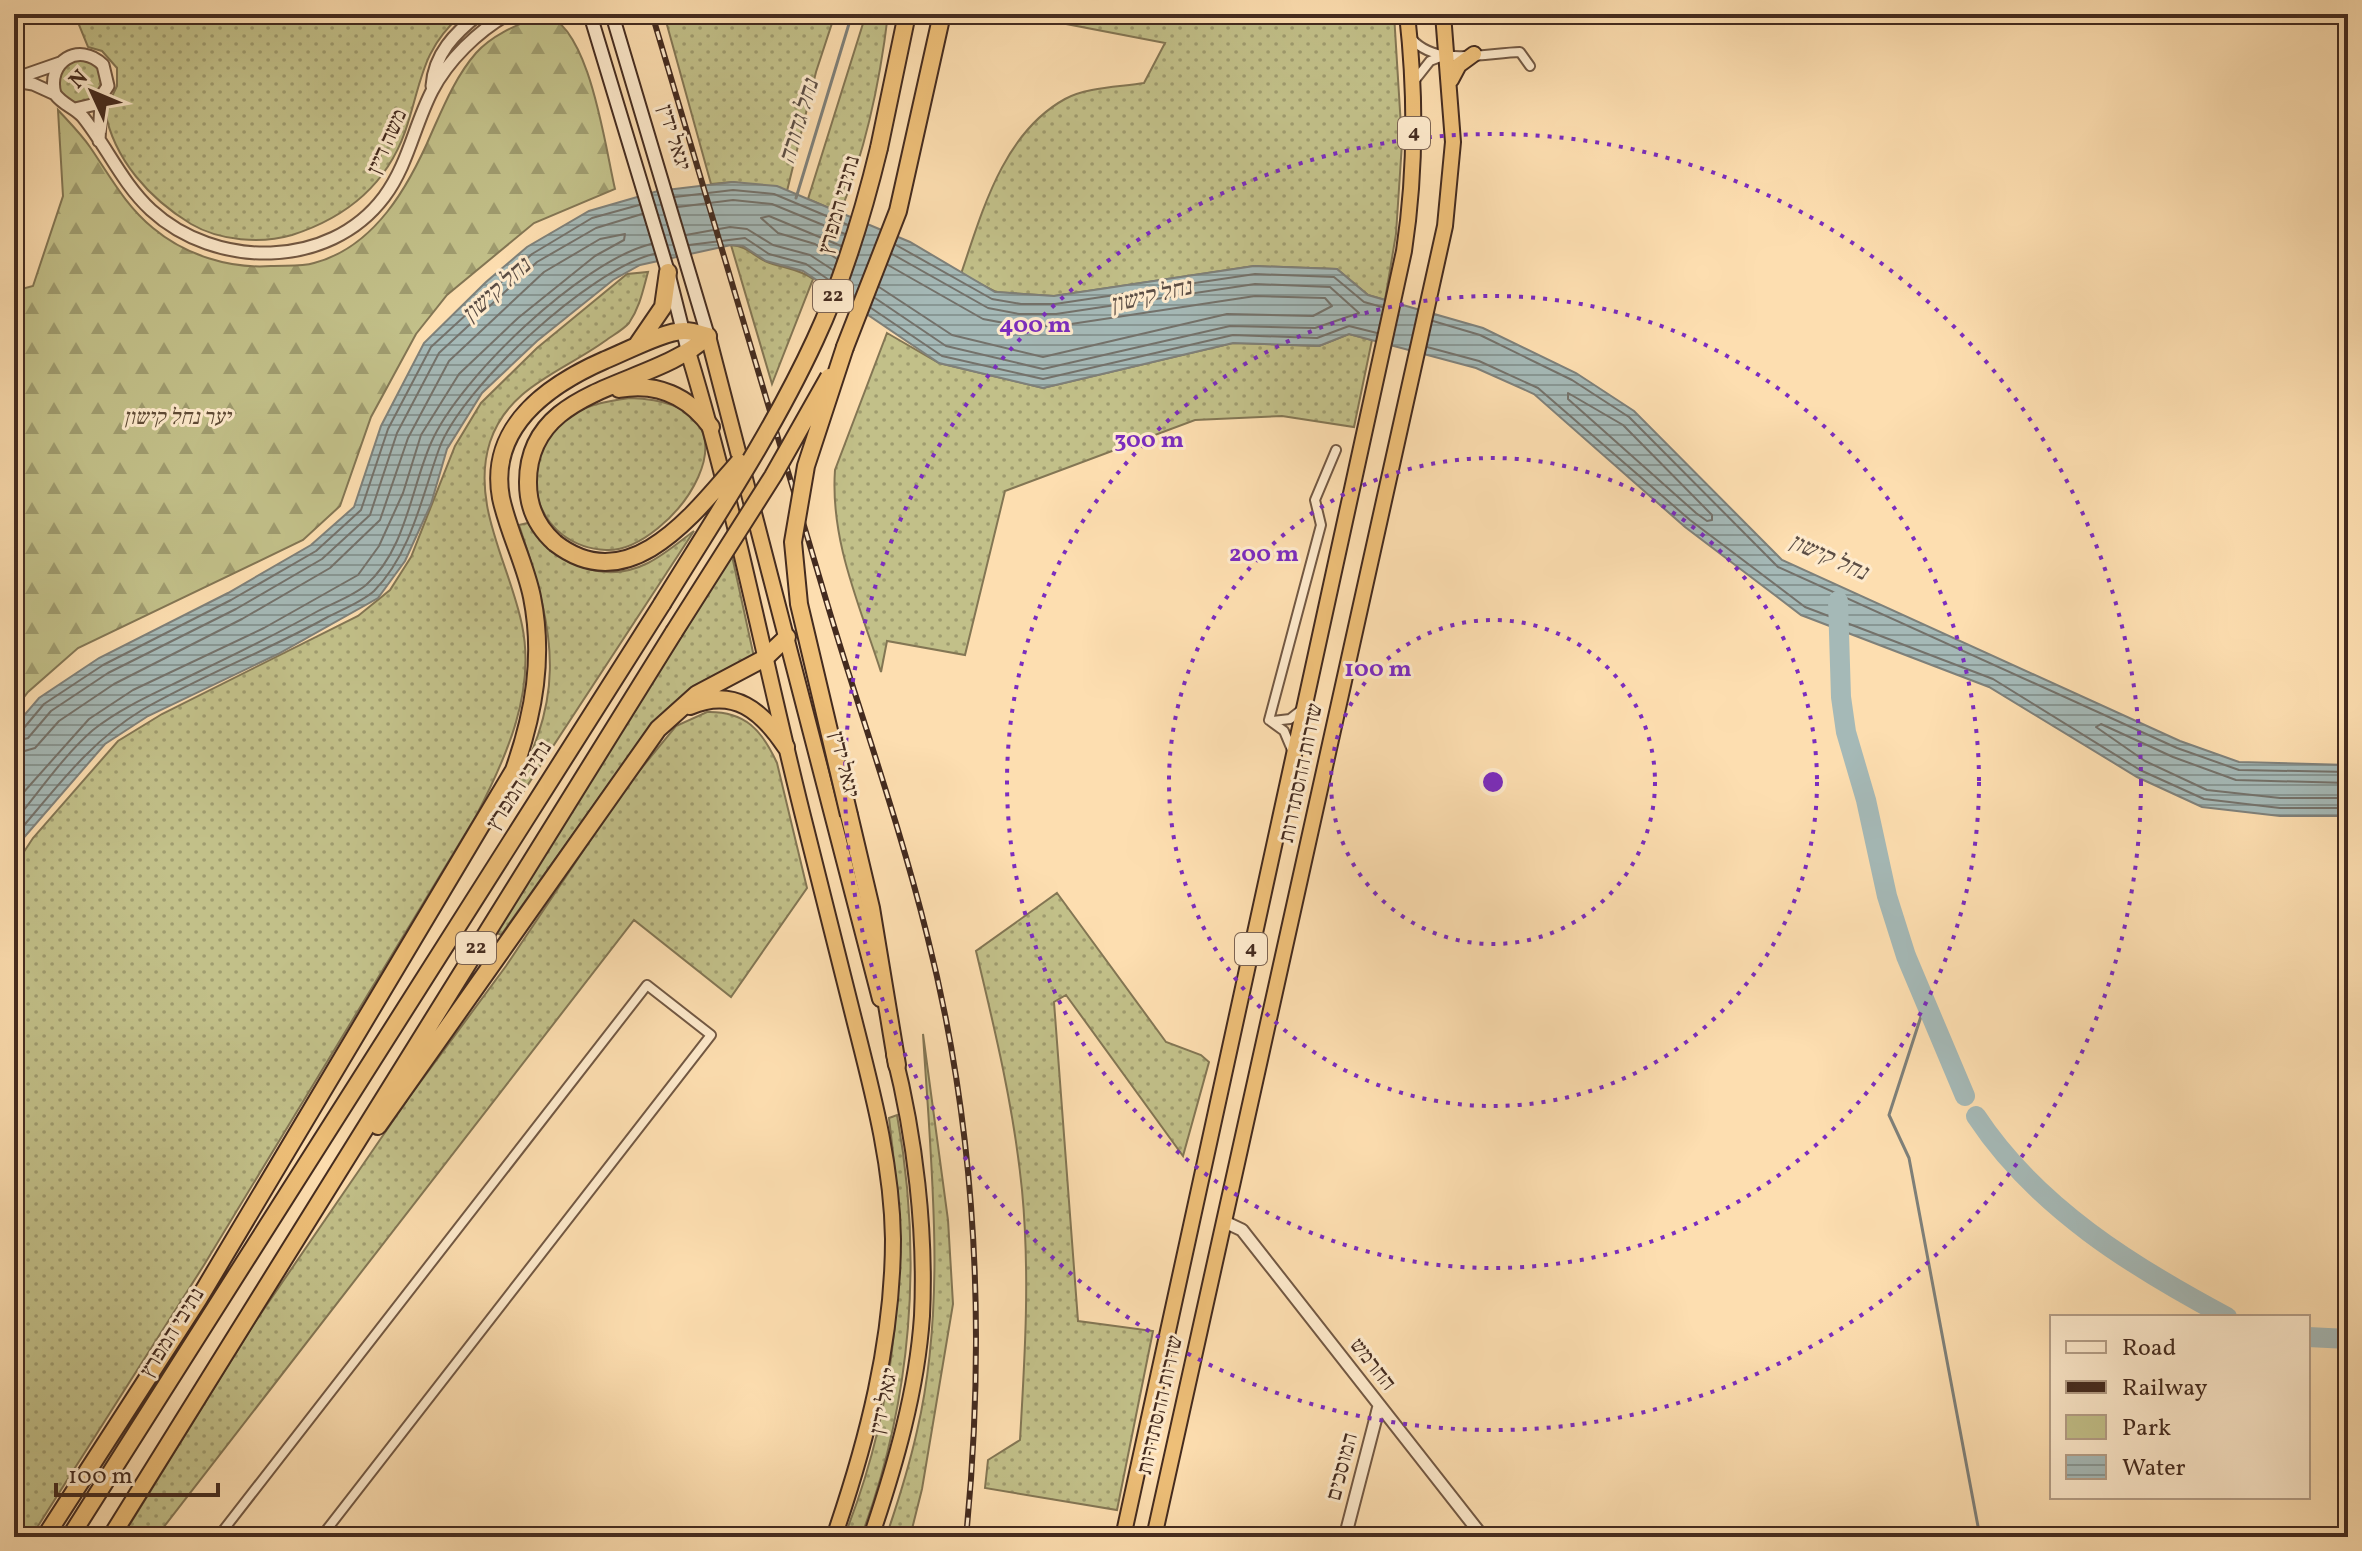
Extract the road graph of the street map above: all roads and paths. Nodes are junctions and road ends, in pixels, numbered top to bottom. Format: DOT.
graph roads {
  1 [pos="479,14"];
  2 [pos="508,14"];
  3 [pos="581,14"];
  4 [pos="590,14"];
  5 [pos="612,14"];
  6 [pos="907,14"];
  7 [pos="942,14"];
  8 [pos="1407,14"];
  9 [pos="1443,14"];
  10 [pos="1409,35"];
  11 [pos="599,44"];
  12 [pos="1474,54"];
  13 [pos="1448,55"];
  14 [pos="60,63"];
  15 [pos="1530,66"];
  16 [pos="14,80"];
  17 [pos="1413,83"];
  18 [pos="1450,84"];
  19 [pos="432,91"];
  20 [pos="55,94"];
  21 [pos="101,101"];
  22 [pos="75,109"];
  23 [pos="99,141"];
  24 [pos="668,272"];
  25 [pos="682,330"];
  26 [pos="708,336"];
  27 [pos="845,347"];
  28 [pos="634,348"];
  29 [pos="689,355"];
  30 [pos="590,396"];
  31 [pos="711,427"];
  32 [pos="764,433"];
  33 [pos="1336,450"];
  34 [pos="787,637"];
  35 [pos="765,658"];
  36 [pos="1305,707"];
  37 [pos="674,713"];
  38 [pos="1269,720"];
  39 [pos="786,747"];
  40 [pos="1294,755"];
  41 [pos="438,954"];
  42 [pos="897,1065"];
  43 [pos="1225,1222"];
  44 [pos="280,1265"];
  45 [pos="198,1300"];
  46 [pos="1379,1406"];
  47 [pos="45,1537"];
  48 [pos="70,1537"];
  49 [pos="111,1537"];
  50 [pos="218,1537"];
  51 [pos="321,1537"];
  52 [pos="834,1537"];
  53 [pos="871,1537"];
  54 [pos="1123,1537"];
  55 [pos="1154,1537"];
  56 [pos="1345,1537"];
  57 [pos="1483,1537"];
  1 -- 19 [label="street, משה דיין"];
  2 -- 19 [label="street, משה דיין"];
  3 -- 11 [label="main road"];
  4 -- 11 [label="main road, יגאל ידין"];
  5 -- 26 [label="main road, יגאל ידין"];
  6 -- 32 [label="highway, נתיבי המפרץ / 22, bridge"];
  7 -- 27 [label="highway, 22"];
  8 -- 10 [label="highway, שדרות ההסתדרות / 4"];
  9 -- 13 [label="highway, שדרות ההסתדרות / 4"];
  10 -- 13 [label="street"];
  10 -- 17 [label="highway, שדרות ההסתדרות / 4"];
  11 -- 24 [label="main road, יגאל ידין"];
  12 -- 13 [label="street"];
  12 -- 15 [label="street"];
  12 -- 18 [label="highway"];
  13 -- 17 [label="street"];
  13 -- 18 [label="highway, שדרות ההסתדרות / 4"];
  14 -- 16 [label="street"];
  14 -- 20 [label="street"];
  14 -- 21 [label="street"];
  16 -- 20 [label="street"];
  17 -- 36 [label="highway, שדרות ההסתדרות / 4"];
  18 -- 43 [label="highway, שדרות ההסתדרות / 4"];
  19 -- 23 [label="street, משה דיין"];
  20 -- 22 [label="street"];
  21 -- 22 [label="street"];
  21 -- 23 [label="street"];
  22 -- 23 [label="street, משה דיין"];
  24 -- 25 [label="main road, יגאל ידין"];
  24 -- 28 [label="highway"];
  25 -- 26 [label="highway"];
  25 -- 28 [label="highway"];
  25 -- 29 [label="main road, יגאל ידין"];
  26 -- 29 [label="highway"];
  26 -- 34 [label="highway, יגאל ידין"];
  27 -- 42 [label="highway, bridge"];
  27 -- 44 [label="highway, 22, bridge"];
  28 -- 45 [label="highway"];
  29 -- 30 [label="highway"];
  29 -- 31 [label="highway, יגאל ידין"];
  30 -- 31 [label="highway"];
  30 -- 32 [label="highway, bridge"];
  31 -- 35 [label="highway, יגאל ידין"];
  32 -- 41 [label="highway, נתיבי המפרץ / 22, bridge"];
  33 -- 38 [label="street"];
  34 -- 35 [label="highway"];
  34 -- 42 [label="highway, יגאל ידין"];
  35 -- 37 [label="highway"];
  35 -- 39 [label="highway, יגאל ידין"];
  36 -- 38 [label="street"];
  36 -- 40 [label="highway, שדרות ההסתדרות / 4"];
  37 -- 39 [label="highway"];
  37 -- 44 [label="highway"];
  38 -- 40 [label="street"];
  39 -- 52 [label="highway, יגאל ידין"];
  40 -- 54 [label="highway, שדרות ההסתדרות / 4"];
  41 -- 45 [label="highway"];
  41 -- 48 [label="highway, נתיבי המפרץ / 22"];
  42 -- 53 [label="highway, יגאל ידין"];
  43 -- 46 [label="street, החרמש"];
  43 -- 55 [label="highway, שדרות ההסתדרות / 4"];
  44 -- 49 [label="highway, 22"];
  45 -- 47 [label="highway"];
  46 -- 56 [label="street, המוסכים"];
  46 -- 57 [label="street, החרמש"];
  50 -- 51 [label="street"];
}
